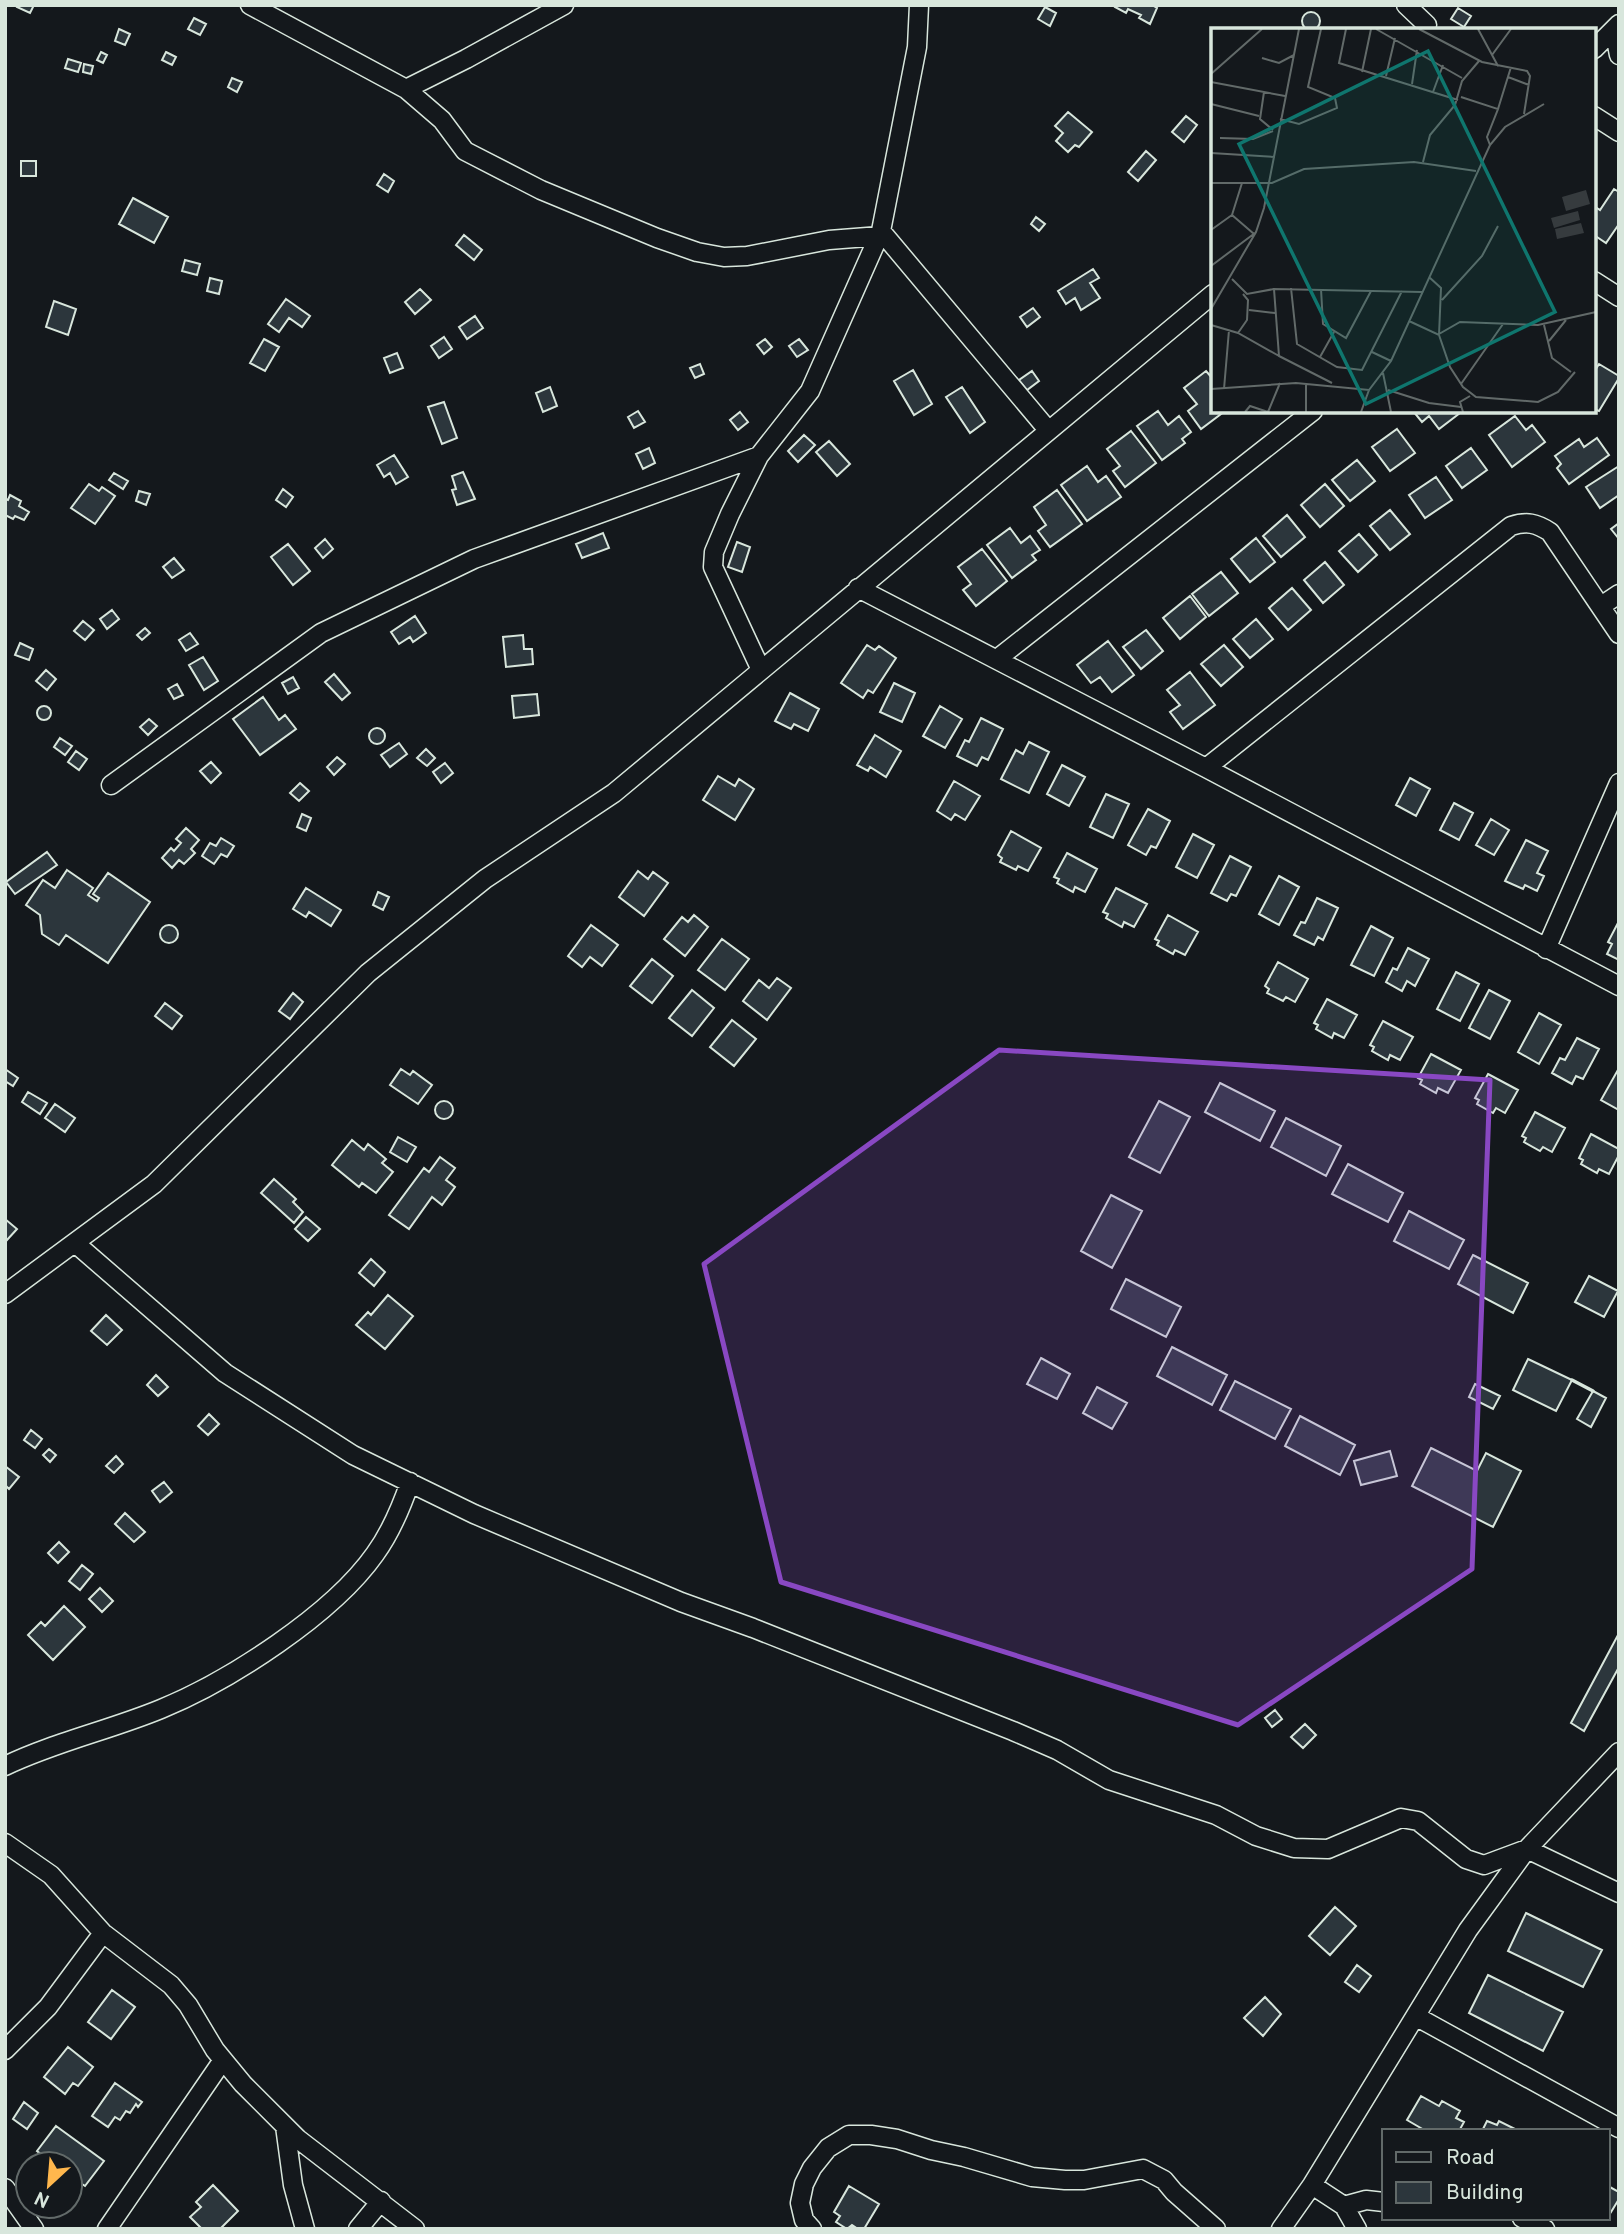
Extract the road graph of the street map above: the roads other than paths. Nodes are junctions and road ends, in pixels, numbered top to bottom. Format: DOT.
graph roads {
  1 [pos="250,5"];
  2 [pos="564,5"];
  3 [pos="919,5"];
  4 [pos="1406,5"];
  5 [pos="1429,5"];
  6 [pos="1427,27"];
  7 [pos="1616,27"];
  8 [pos="1596,47"];
  9 [pos="1619,55"];
  10 [pos="406,89"];
  11 [pos="1596,117"];
  12 [pos="1619,132"];
  13 [pos="881,233"];
  14 [pos="1596,282"];
  15 [pos="1211,296"];
  16 [pos="1619,297"];
  17 [pos="1310,413"];
  18 [pos="1048,430"];
  19 [pos="759,456"];
  20 [pos="858,588"];
  21 [pos="1619,594"];
  22 [pos="1601,606"];
  23 [pos="1619,634"];
  24 [pos="997,659"];
  25 [pos="761,670"];
  26 [pos="1206,768"];
  27 [pos="1619,783"];
  28 [pos="111,785"];
  29 [pos="1546,949"];
  30 [pos="1619,986"];
  31 [pos="75,1243"];
  32 [pos="5,1294"];
  33 [pos="410,1482"];
  34 [pos="1619,1752"];
  35 [pos="5,1766"];
  36 [pos="5,1843"];
  37 [pos="1527,1849"];
  38 [pos="1619,1894"];
  39 [pos="103,1933"];
  40 [pos="1417,2017"];
  41 [pos="5,2049"];
  42 [pos="223,2060"];
  43 [pos="285,2126"];
  44 [pos="1619,2128"];
  45 [pos="1312,2185"];
  46 [pos="5,2188"];
  47 [pos="381,2201"];
  48 [pos="1382,2202"];
  49 [pos="1344,2206"];
  50 [pos="1526,2220"];
  51 [pos="34,2229"];
  52 [pos="107,2229"];
  53 [pos="305,2229"];
  54 [pos="358,2229"];
  55 [pos="415,2229"];
  56 [pos="812,2229"];
  57 [pos="1216,2229"];
  58 [pos="1281,2229"];
  59 [pos="1357,2229"];
  60 [pos="1545,2229"];
  1 -- 10 [label="street"];
  2 -- 10 [label="street"];
  3 -- 13 [label="street"];
  4 -- 6 [label="street"];
  5 -- 6 [label="street"];
  7 -- 8 [label="street"];
  7 -- 9 [label="street"];
  10 -- 13 [label="street"];
  11 -- 12 [label="street"];
  13 -- 18 [label="street"];
  13 -- 19 [label="street"];
  14 -- 16 [label="street"];
  15 -- 18 [label="street"];
  17 -- 24 [label="street"];
  18 -- 20 [label="street"];
  19 -- 25 [label="street"];
  19 -- 28 [label="street"];
  20 -- 24 [label="street"];
  20 -- 25 [label="street"];
  21 -- 22 [label="street"];
  22 -- 23 [label="street"];
  22 -- 26 [label="street"];
  24 -- 26 [label="street"];
  25 -- 31 [label="street"];
  26 -- 29 [label="street"];
  27 -- 29 [label="street"];
  29 -- 30 [label="street"];
  31 -- 32 [label="street"];
  31 -- 33 [label="street"];
  33 -- 35 [label="street"];
  33 -- 37 [label="street"];
  34 -- 37 [label="street"];
  36 -- 39 [label="street"];
  37 -- 38 [label="street"];
  37 -- 40 [label="street"];
  39 -- 41 [label="street"];
  39 -- 42 [label="street"];
  40 -- 44 [label="street"];
  40 -- 45 [label="street"];
  42 -- 43 [label="street"];
  42 -- 52 [label="street"];
  43 -- 47 [label="street"];
  43 -- 53 [label="street"];
  45 -- 49 [label="street"];
  45 -- 58 [label="street"];
  46 -- 51 [label="street"];
  47 -- 54 [label="street"];
  47 -- 55 [label="street"];
  48 -- 49 [label="street"];
  49 -- 59 [label="street"];
  50 -- 60 [label="street"];
  56 -- 57 [label="street"];
}
